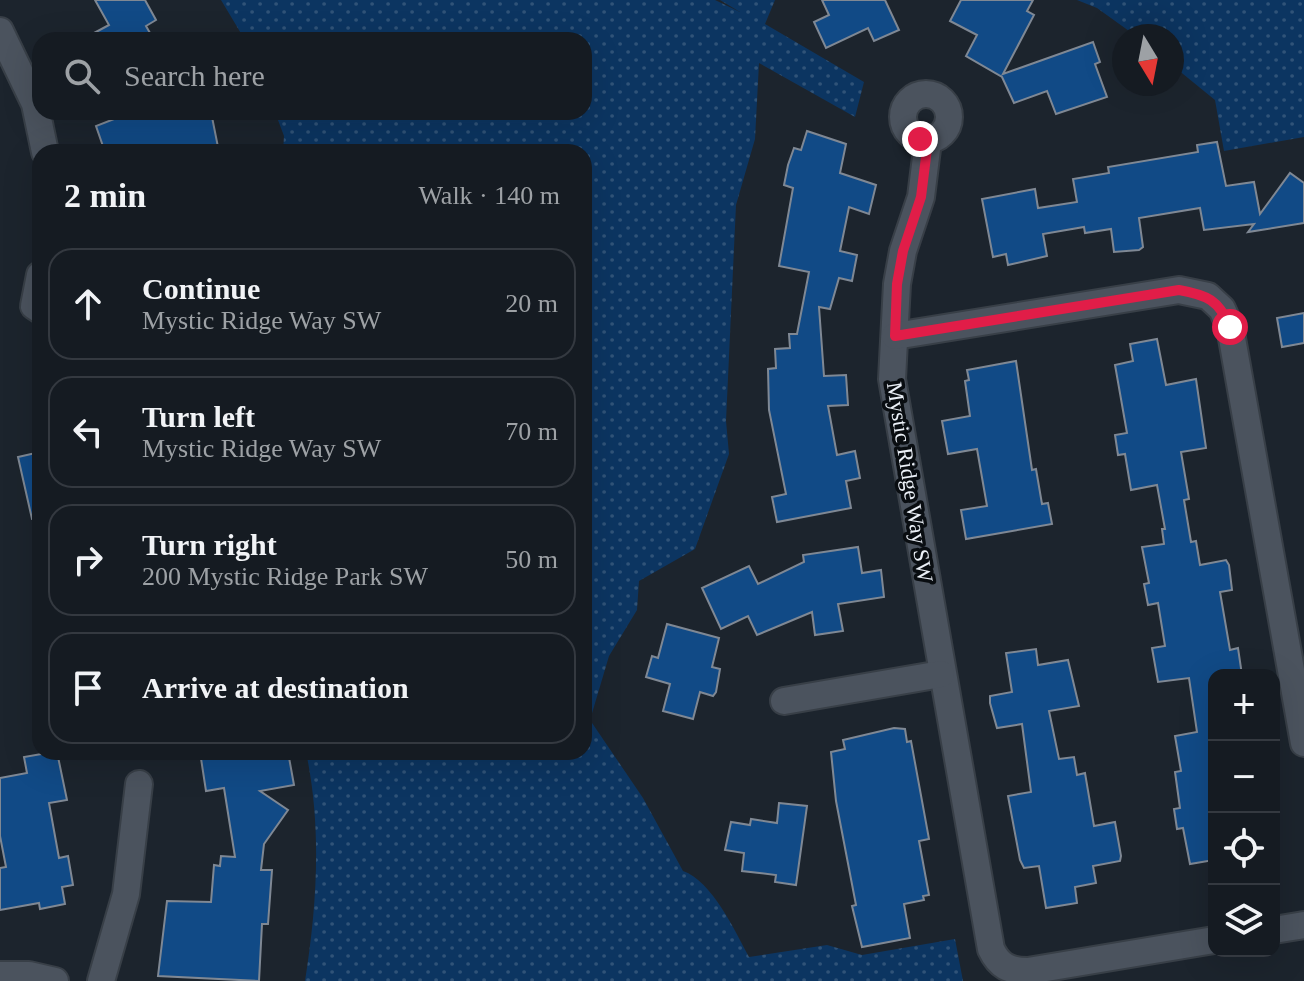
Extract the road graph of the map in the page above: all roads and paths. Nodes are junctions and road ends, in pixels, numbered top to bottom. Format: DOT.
graph roads {
  1 [pos="0,31"];
  2 [pos="32,98"];
  3 [pos="38,120"];
  4 [pos="928,141"];
  5 [pos="43,144"];
  6 [pos="895,336"];
  7 [pos="941,674"];
  8 [pos="784,701"];
  9 [pos="1304,743"];
  10 [pos="139,784"];
  11 [pos="1304,925"];
  12 [pos="1280,929"];
  13 [pos="1208,941"];
  14 [pos="0,975"];
  15 [pos="55,981"];
  16 [pos="101,981"];
  1 -- 2 [label="street"];
  3 -- 5 [label="street"];
  4 -- 6 [label="street, Mystic Ridge Way SW"];
  6 -- 7 [label="street, Mystic Ridge Way SW"];
  6 -- 9 [label="street"];
  7 -- 8 [label="street"];
  7 -- 13 [label="street, Mystic Ridge Way SW"];
  10 -- 16 [label="street"];
  11 -- 12 [label="street"];
  14 -- 15 [label="street"];
}
